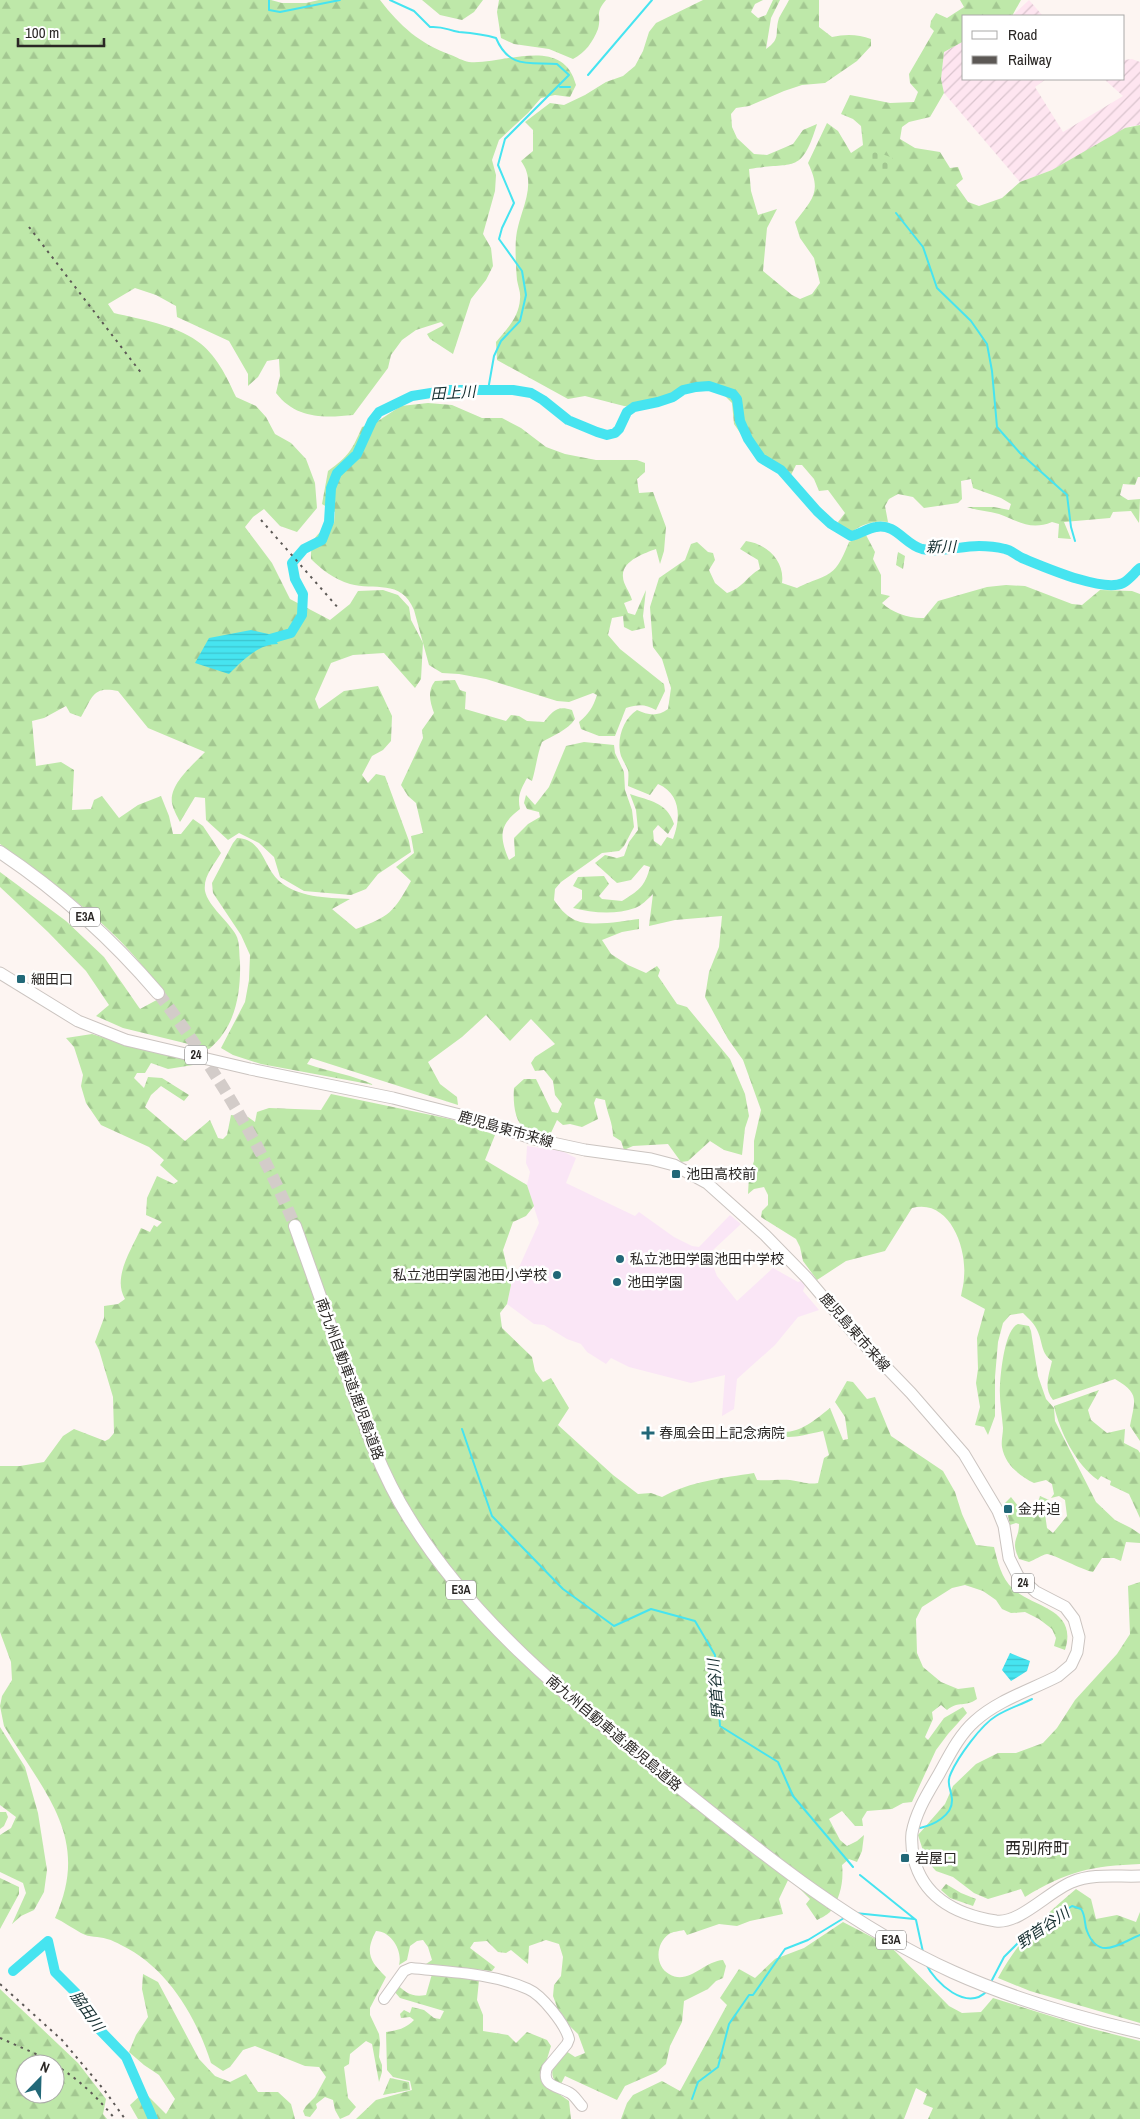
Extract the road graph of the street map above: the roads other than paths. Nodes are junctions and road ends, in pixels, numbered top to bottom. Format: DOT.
graph roads {
  1 [pos="0,852"];
  2 [pos="0,973"];
  3 [pos="158,993"];
  4 [pos="295,1226"];
  5 [pos="1140,1876"];
  6 [pos="384,1999"];
  7 [pos="1140,2032"];
  8 [pos="582,2106"];
  1 -- 3 [label="highway, E3A"];
  2 -- 5 [label="main road, 鹿児島東市来線 / 24"];
  4 -- 7 [label="highway, 南九州自動車道;鹿児島道路 / E3A"];
  6 -- 8 [label="street"];
}
